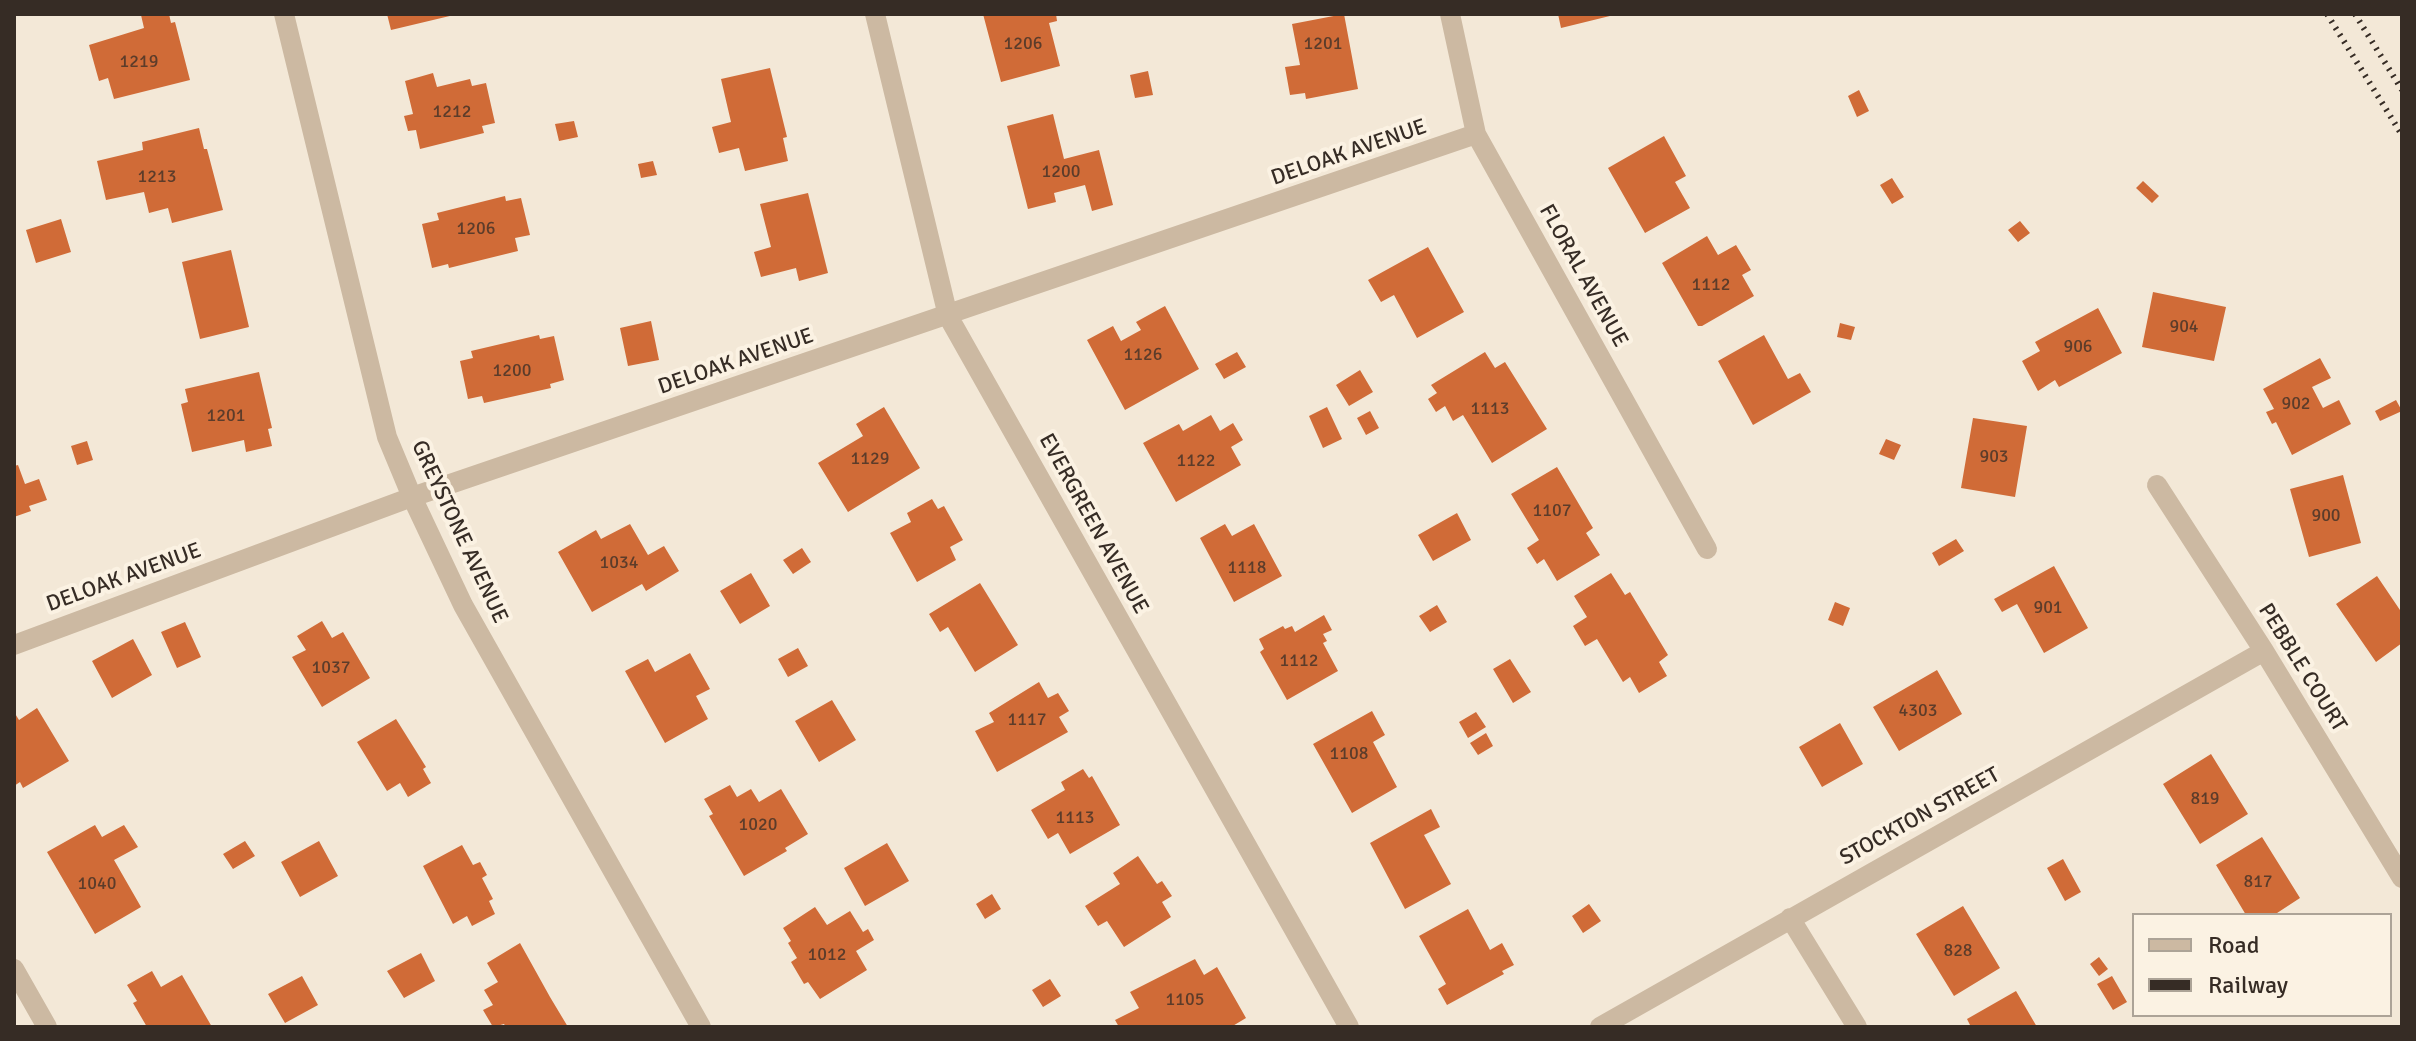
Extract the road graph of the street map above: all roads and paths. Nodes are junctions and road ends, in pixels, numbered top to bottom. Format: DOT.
graph roads {
  1 [pos="284,14"];
  2 [pos="875,14"];
  3 [pos="1450,14"];
  4 [pos="1476,134"];
  5 [pos="948,316"];
  6 [pos="2157,485"];
  7 [pos="412,497"];
  8 [pos="1707,549"];
  9 [pos="14,645"];
  10 [pos="2264,651"];
  11 [pos="2402,878"];
  12 [pos="1790,918"];
  13 [pos="14,969"];
  14 [pos="47,1027"];
  15 [pos="701,1027"];
  16 [pos="1349,1027"];
  17 [pos="1600,1027"];
  18 [pos="1857,1027"];
  1 -- 7 [label="street, GREYSTONE AVENUE"];
  2 -- 5 [label="street, EVERGREEN AVENUE"];
  3 -- 4 [label="street, FLORAL AVENUE"];
  4 -- 5 [label="street, DELOAK AVENUE"];
  4 -- 8 [label="street, FLORAL AVENUE"];
  5 -- 7 [label="street, DELOAK AVENUE"];
  5 -- 16 [label="street, EVERGREEN AVENUE"];
  6 -- 10 [label="street, PEBBLE COURT"];
  7 -- 9 [label="street, DELOAK AVENUE"];
  7 -- 15 [label="street, GREYSTONE AVENUE"];
  10 -- 11 [label="street, PEBBLE COURT"];
  10 -- 12 [label="street, STOCKTON STREET"];
  12 -- 17 [label="street, STOCKTON STREET"];
  12 -- 18 [label="street"];
  13 -- 14 [label="street"];
}
